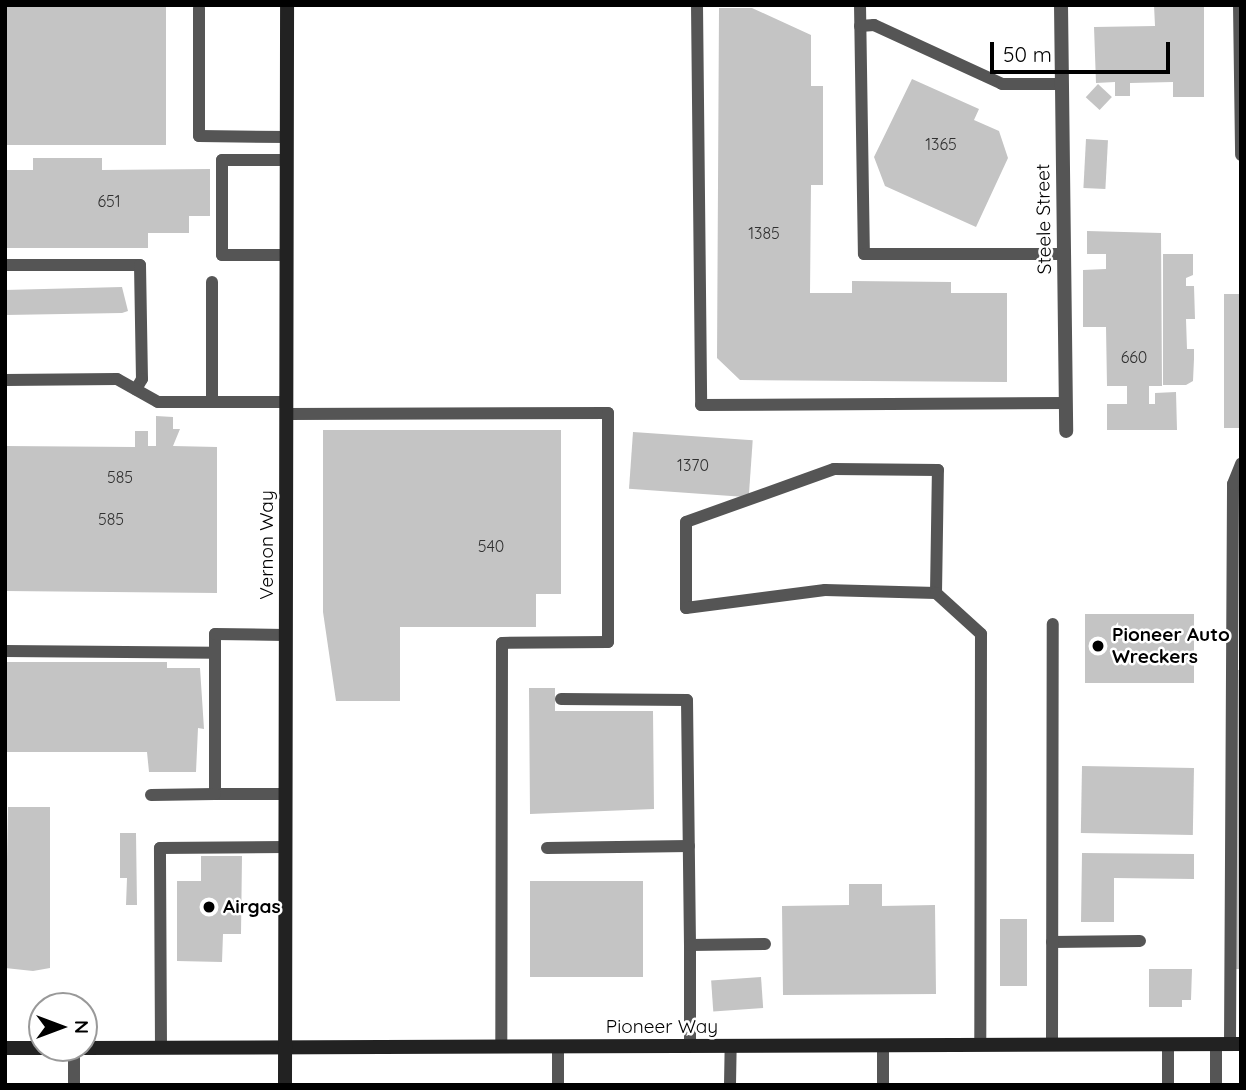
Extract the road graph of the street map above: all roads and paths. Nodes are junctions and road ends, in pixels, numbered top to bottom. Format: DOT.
graph roads {
  1 [pos="287,5"];
  2 [pos="698,5"];
  3 [pos="860,5"];
  4 [pos="1061,5"];
  5 [pos="1240,5"];
  6 [pos="199,8"];
  7 [pos="860,26"];
  8 [pos="1062,84"];
  9 [pos="287,137"];
  10 [pos="1241,155"];
  11 [pos="287,160"];
  12 [pos="1064,254"];
  13 [pos="287,255"];
  14 [pos="5,265"];
  15 [pos="212,282"];
  16 [pos="5,380"];
  17 [pos="136,389"];
  18 [pos="212,401"];
  19 [pos="1066,403"];
  20 [pos="286,408"];
  21 [pos="1066,432"];
  22 [pos="1241,464"];
  23 [pos="936,593"];
  24 [pos="1053,624"];
  25 [pos="1236,629"];
  26 [pos="285,635"];
  27 [pos="5,651"];
  28 [pos="215,653"];
  29 [pos="561,699"];
  30 [pos="151,794"];
  31 [pos="215,794"];
  32 [pos="285,794"];
  33 [pos="689,846"];
  34 [pos="285,847"];
  35 [pos="547,848"];
  36 [pos="1140,941"];
  37 [pos="1052,942"];
  38 [pos="765,944"];
  39 [pos="690,945"];
  40 [pos="1168,1044"];
  41 [pos="1229,1044"];
  42 [pos="883,1045"];
  43 [pos="980,1045"];
  44 [pos="1052,1045"];
  45 [pos="690,1046"];
  46 [pos="731,1046"];
  47 [pos="501,1047"];
  48 [pos="558,1047"];
  49 [pos="5,1048"];
  50 [pos="28,1048"];
  51 [pos="98,1048"];
  52 [pos="161,1048"];
  53 [pos="285,1048"];
  54 [pos="74,1062"];
  55 [pos="74,1085"];
  56 [pos="285,1085"];
  57 [pos="558,1085"];
  58 [pos="730,1085"];
  59 [pos="883,1085"];
  60 [pos="1168,1085"];
  61 [pos="1216,1085"];
  1 -- 9 [label="main road, Vernon Way"];
  2 -- 19 [label="lane"];
  3 -- 7 [label="lane"];
  4 -- 8 [label="street, Steele Street"];
  5 -- 10 [label="lane"];
  6 -- 9 [label="lane"];
  7 -- 8 [label="lane"];
  7 -- 12 [label="lane"];
  8 -- 12 [label="street, Steele Street"];
  9 -- 11 [label="main road, Vernon Way"];
  11 -- 13 [label="main road, Vernon Way"];
  11 -- 13 [label="lane"];
  12 -- 19 [label="street, Steele Street"];
  13 -- 20 [label="main road, Vernon Way"];
  14 -- 17 [label="lane"];
  15 -- 18 [label="lane"];
  16 -- 17 [label="lane"];
  17 -- 18 [label="lane"];
  18 -- 20 [label="lane"];
  19 -- 21 [label="street, Steele Street"];
  20 -- 26 [label="main road, Vernon Way"];
  20 -- 47 [label="lane"];
  22 -- 25 [label="lane"];
  23 -- 23 [label="lane"];
  23 -- 43 [label="lane"];
  24 -- 37 [label="lane"];
  25 -- 41 [label="lane"];
  26 -- 28 [label="lane"];
  26 -- 32 [label="main road, Vernon Way"];
  27 -- 28 [label="lane"];
  28 -- 31 [label="lane"];
  29 -- 33 [label="lane"];
  30 -- 31 [label="lane"];
  31 -- 32 [label="lane"];
  32 -- 34 [label="main road, Vernon Way"];
  33 -- 35 [label="lane"];
  33 -- 39 [label="lane"];
  34 -- 52 [label="lane"];
  34 -- 53 [label="main road, Vernon Way"];
  36 -- 37 [label="lane"];
  37 -- 44 [label="lane"];
  38 -- 39 [label="lane"];
  39 -- 45 [label="lane"];
  40 -- 41 [label="main road, Pioneer Way"];
  40 -- 44 [label="main road, Pioneer Way"];
  40 -- 60 [label="lane"];
  41 -- 61 [label="lane"];
  42 -- 43 [label="main road, Pioneer Way"];
  42 -- 46 [label="main road, Pioneer Way"];
  42 -- 59 [label="lane"];
  43 -- 44 [label="main road, Pioneer Way"];
  45 -- 46 [label="main road, Pioneer Way"];
  45 -- 48 [label="main road, Pioneer Way"];
  46 -- 58 [label="lane"];
  47 -- 48 [label="main road, Pioneer Way"];
  47 -- 53 [label="main road, Pioneer Way"];
  48 -- 57 [label="lane"];
  49 -- 50 [label="main road"];
  51 -- 52 [label="main road, Pioneer Way"];
  52 -- 53 [label="main road, Pioneer Way"];
  53 -- 56 [label="main road, Vernon Way"];
  54 -- 55 [label="lane"];
}
